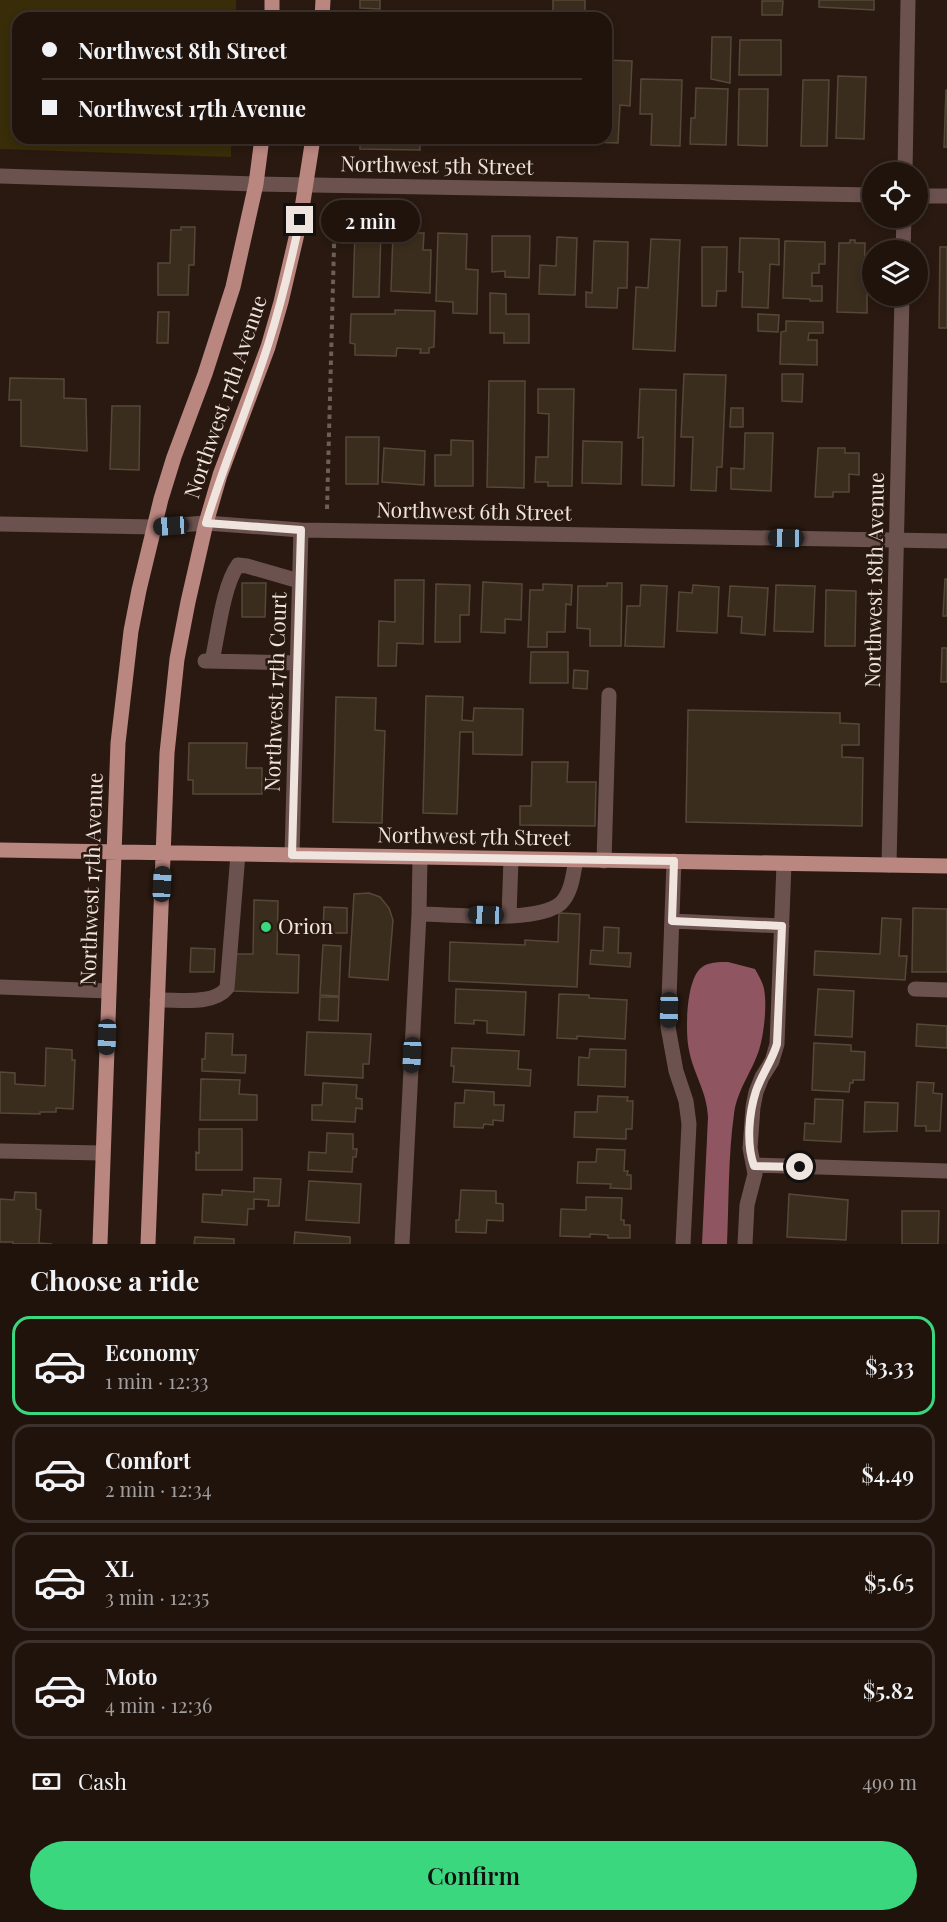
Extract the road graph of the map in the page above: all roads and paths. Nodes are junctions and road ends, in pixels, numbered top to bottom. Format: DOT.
graph roads {
  1 [pos="908,0"];
  2 [pos="261,144"];
  3 [pos="312,144"];
  4 [pos="905,162"];
  5 [pos="0,176"];
  6 [pos="256,184"];
  7 [pos="307,185"];
  8 [pos="862,195"];
  9 [pos="928,196"];
  10 [pos="947,196"];
  11 [pos="334,210"];
  12 [pos="902,306"];
  13 [pos="327,508"];
  14 [pos="206,523"];
  15 [pos="0,524"];
  16 [pos="154,527"];
  17 [pos="301,530"];
  18 [pos="896,540"];
  19 [pos="947,541"];
  20 [pos="299,581"];
  21 [pos="297,663"];
  22 [pos="609,695"];
  23 [pos="0,850"];
  24 [pos="114,852"];
  25 [pos="163,852"];
  26 [pos="238,854"];
  27 [pos="292,855"];
  28 [pos="420,857"];
  29 [pos="511,859"];
  30 [pos="576,860"];
  31 [pos="604,861"];
  32 [pos="674,861"];
  33 [pos="784,864"];
  34 [pos="889,865"];
  35 [pos="947,866"];
  36 [pos="419,914"];
  37 [pos="509,916"];
  38 [pos="672,921"];
  39 [pos="782,926"];
  40 [pos="0,987"];
  41 [pos="915,989"];
  42 [pos="947,990"];
  43 [pos="109,991"];
  44 [pos="157,999"];
  45 [pos="0,1151"];
  46 [pos="102,1153"];
  47 [pos="754,1170"];
  48 [pos="947,1171"];
  49 [pos="99,1244"];
  50 [pos="148,1244"];
  51 [pos="402,1244"];
  52 [pos="683,1244"];
  53 [pos="745,1244"];
  1 -- 4 [label="street"];
  2 -- 6 [label="main road, Northwest 17th Avenue"];
  3 -- 7 [label="main road, Northwest 17th Avenue"];
  5 -- 6 [label="street, Northwest 5th Street"];
  6 -- 7 [label="street, Northwest 5th Street"];
  6 -- 16 [label="main road, Northwest 17th Avenue"];
  7 -- 8 [label="street, Northwest 5th Street"];
  7 -- 14 [label="main road, Northwest 17th Avenue"];
  9 -- 10 [label="street"];
  11 -- 13 [label="path"];
  12 -- 18 [label="street, Northwest 18th Avenue"];
  14 -- 16 [label="street, Northwest 6th Street"];
  14 -- 17 [label="street, Northwest 6th Street"];
  14 -- 25 [label="main road, Northwest 17th Avenue"];
  15 -- 16 [label="street, Northwest 6th Street"];
  16 -- 24 [label="main road, Northwest 17th Avenue"];
  17 -- 18 [label="street, Northwest 6th Street"];
  17 -- 20 [label="street, Northwest 17th Court"];
  18 -- 19 [label="street, Northwest 6th Street"];
  18 -- 34 [label="street, Northwest 18th Avenue"];
  20 -- 21 [label="street, Northwest 17th Court"];
  20 -- 21 [label="street"];
  21 -- 27 [label="street, Northwest 17th Court"];
  22 -- 31 [label="street"];
  23 -- 24 [label="main road, Northwest 7th Street"];
  24 -- 25 [label="main road, Northwest 7th Street"];
  24 -- 43 [label="main road, Northwest 17th Avenue"];
  25 -- 26 [label="main road, Northwest 7th Street"];
  25 -- 44 [label="main road, Northwest 17th Avenue"];
  26 -- 27 [label="main road, Northwest 7th Street"];
  26 -- 44 [label="street"];
  27 -- 28 [label="main road, Northwest 7th Street"];
  28 -- 29 [label="main road, Northwest 7th Street"];
  28 -- 36 [label="street"];
  29 -- 30 [label="main road, Northwest 7th Street"];
  29 -- 37 [label="street"];
  30 -- 31 [label="main road, Northwest 7th Street"];
  30 -- 37 [label="street"];
  31 -- 32 [label="main road, Northwest 7th Street"];
  32 -- 33 [label="main road, Northwest 7th Street"];
  32 -- 38 [label="street"];
  33 -- 34 [label="main road, Northwest 7th Street"];
  33 -- 39 [label="street"];
  34 -- 35 [label="main road, Northwest 7th Street"];
  36 -- 37 [label="street"];
  36 -- 51 [label="street"];
  38 -- 39 [label="street"];
  38 -- 52 [label="street"];
  39 -- 47 [label="street"];
  40 -- 43 [label="street"];
  41 -- 42 [label="street"];
  43 -- 46 [label="main road, Northwest 17th Avenue"];
  44 -- 50 [label="main road, Northwest 17th Avenue"];
  45 -- 46 [label="street"];
  46 -- 49 [label="main road, Northwest 17th Avenue"];
  47 -- 48 [label="street"];
  47 -- 53 [label="street"];
}
